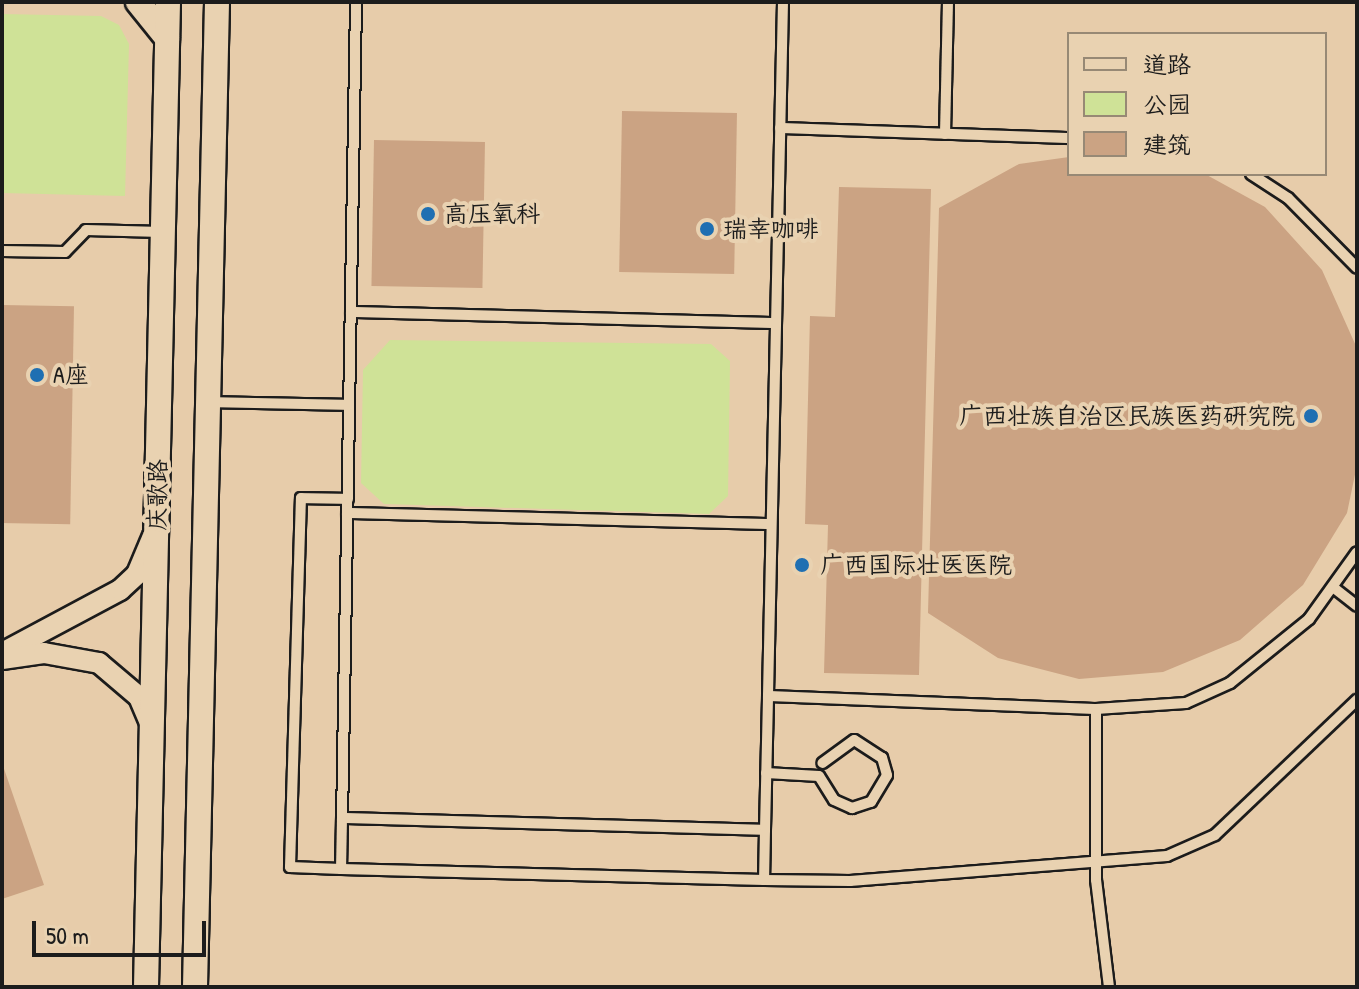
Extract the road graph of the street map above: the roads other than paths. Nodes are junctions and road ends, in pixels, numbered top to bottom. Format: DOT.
graph roads {
  1 [pos="138,2"];
  2 [pos="168,2"];
  3 [pos="217,2"];
  4 [pos="356,2"];
  5 [pos="783,2"];
  6 [pos="948,2"];
  7 [pos="167,38"];
  8 [pos="780,128"];
  9 [pos="945,134"];
  10 [pos="1067,138"];
  11 [pos="1254,176"];
  12 [pos="163,232"];
  13 [pos="2,251"];
  14 [pos="1357,268"];
  15 [pos="351,312"];
  16 [pos="776,323"];
  17 [pos="208,402"];
  18 [pos="349,405"];
  19 [pos="348,499"];
  20 [pos="347,513"];
  21 [pos="157,524"];
  22 [pos="771,524"];
  23 [pos="1357,552"];
  24 [pos="1334,588"];
  25 [pos="1357,606"];
  26 [pos="2,656"];
  27 [pos="768,696"];
  28 [pos="1357,700"];
  29 [pos="1096,709"];
  30 [pos="152,727"];
  31 [pos="822,763"];
  32 [pos="766,773"];
  33 [pos="342,818"];
  34 [pos="765,830"];
  35 [pos="1096,857"];
  36 [pos="341,869"];
  37 [pos="764,880"];
  38 [pos="146,987"];
  39 [pos="195,987"];
  40 [pos="1109,987"];
  1 -- 7 [label="street"];
  2 -- 7 [label="street, 庆歌路"];
  3 -- 17 [label="street, 庆歌路"];
  4 -- 15 [label="lane"];
  5 -- 8 [label="lane"];
  6 -- 9 [label="lane"];
  7 -- 12 [label="street, 庆歌路"];
  8 -- 9 [label="lane"];
  8 -- 16 [label="lane"];
  9 -- 10 [label="lane"];
  11 -- 14 [label="lane"];
  12 -- 13 [label="lane"];
  12 -- 21 [label="street, 庆歌路"];
  15 -- 16 [label="lane"];
  15 -- 18 [label="lane"];
  16 -- 22 [label="lane"];
  17 -- 18 [label="lane"];
  17 -- 39 [label="street, 庆歌路"];
  18 -- 19 [label="lane"];
  19 -- 20 [label="lane"];
  19 -- 36 [label="lane"];
  20 -- 22 [label="lane"];
  20 -- 33 [label="lane"];
  21 -- 26 [label="street"];
  21 -- 30 [label="street, 庆歌路"];
  22 -- 27 [label="lane"];
  23 -- 24 [label="lane"];
  24 -- 25 [label="lane"];
  24 -- 29 [label="lane"];
  26 -- 30 [label="street"];
  27 -- 29 [label="lane"];
  27 -- 32 [label="lane"];
  28 -- 35 [label="lane"];
  29 -- 35 [label="lane"];
  30 -- 38 [label="street, 庆歌路"];
  31 -- 32 [label="lane"];
  32 -- 34 [label="lane"];
  33 -- 34 [label="lane"];
  33 -- 36 [label="lane"];
  34 -- 37 [label="lane"];
  35 -- 37 [label="lane"];
  35 -- 40 [label="lane"];
  36 -- 37 [label="lane"];
}
